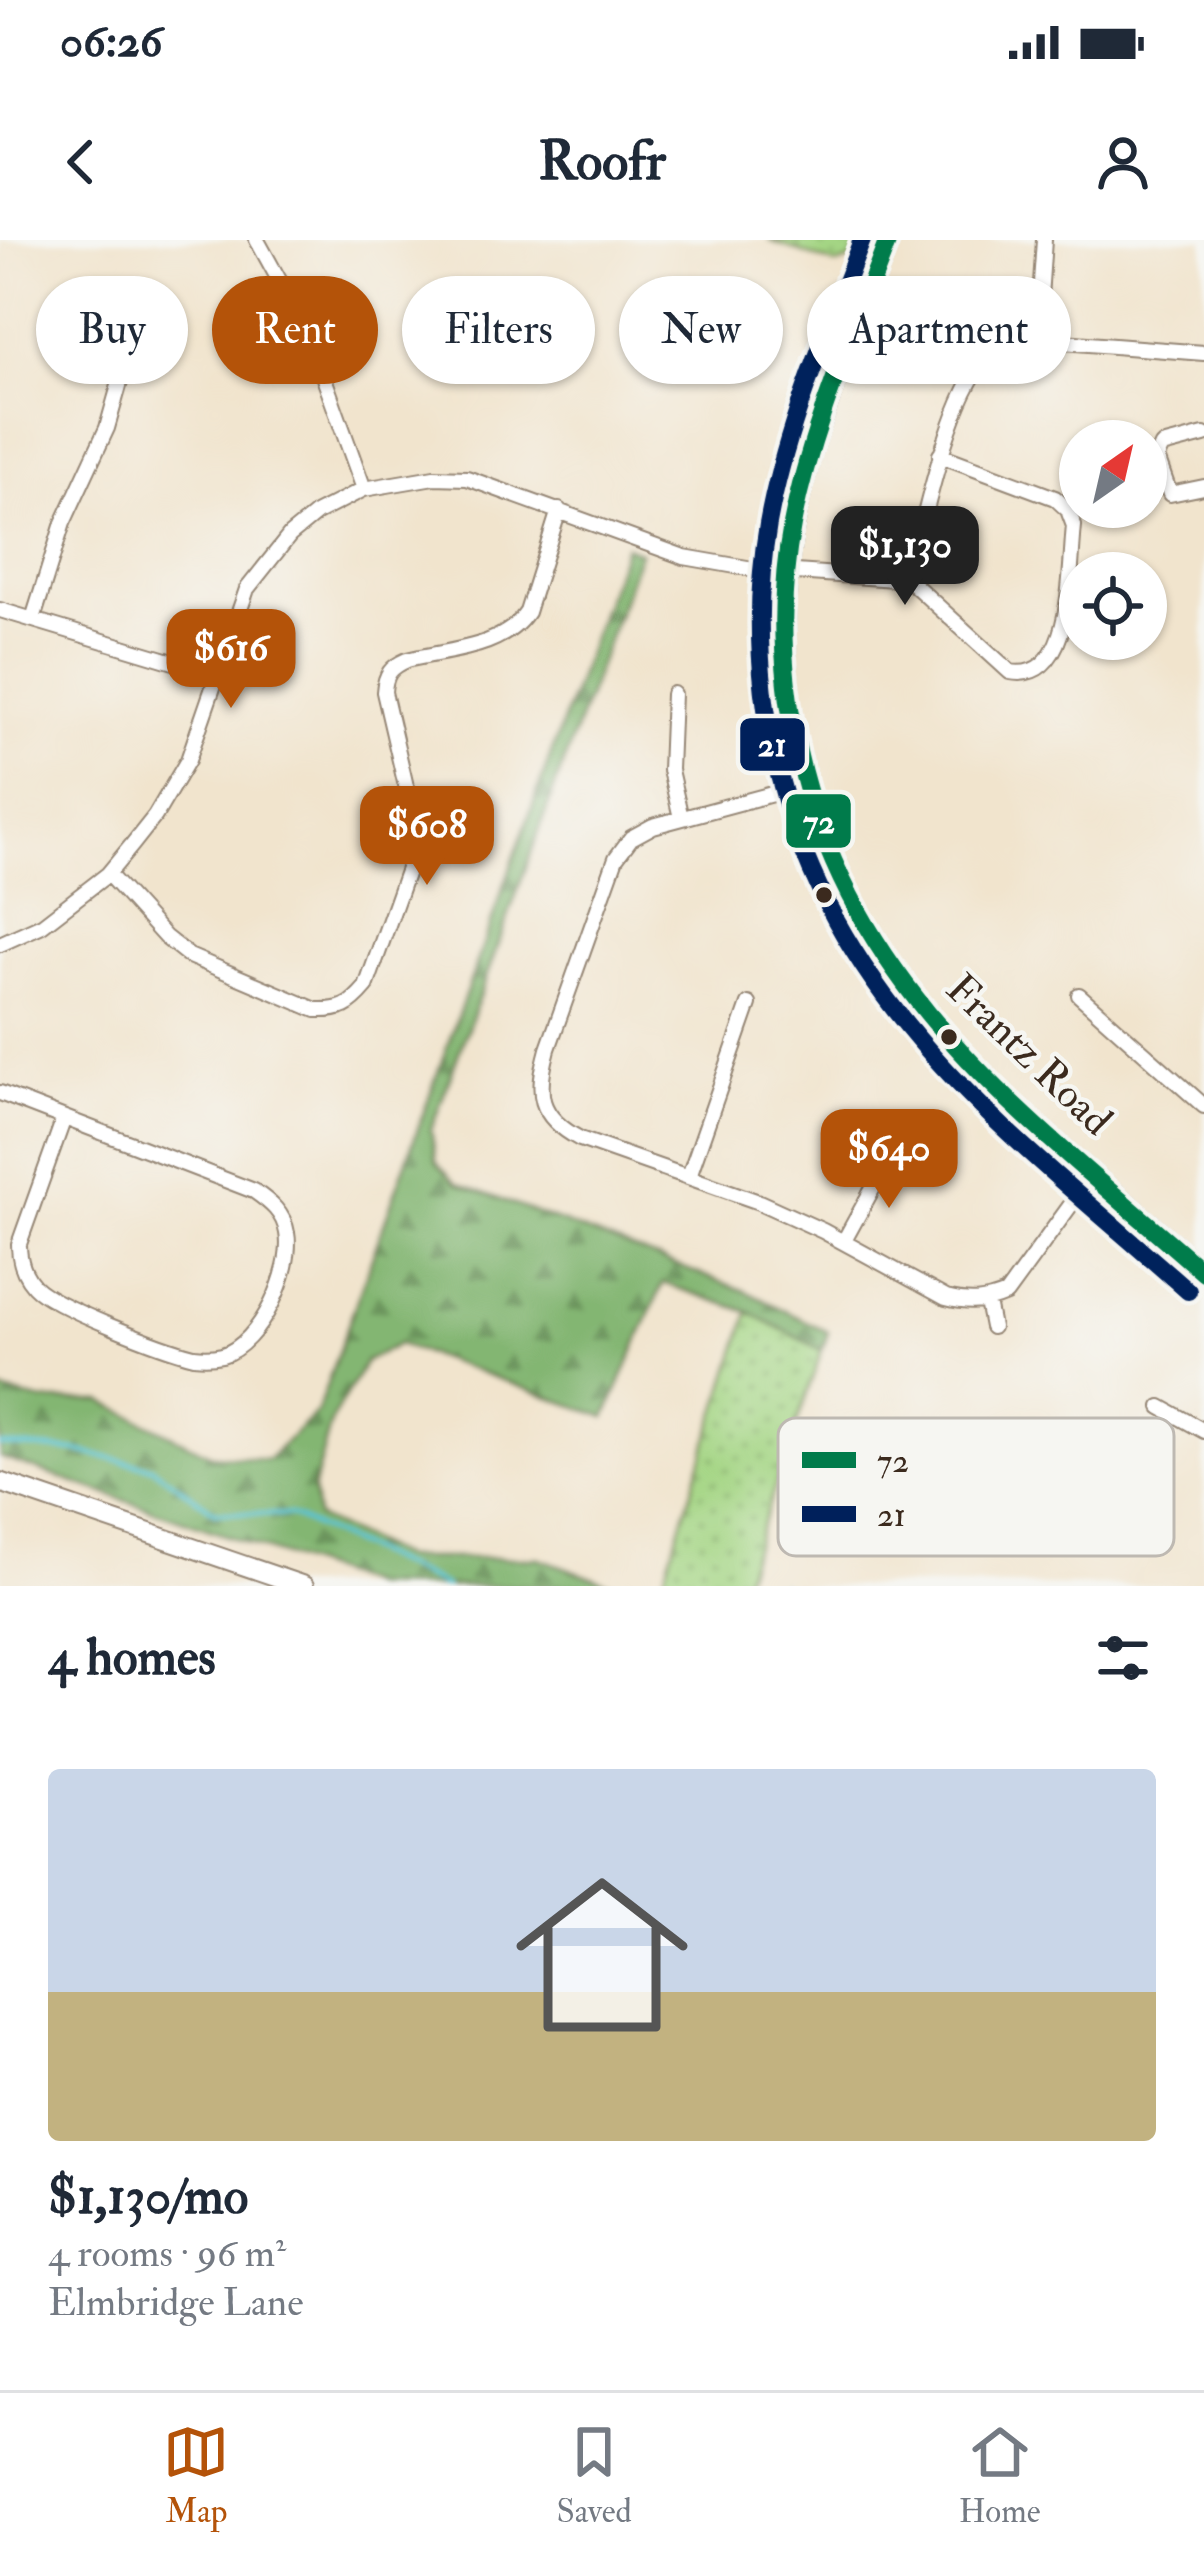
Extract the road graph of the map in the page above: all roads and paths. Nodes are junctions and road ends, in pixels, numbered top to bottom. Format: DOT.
graph roads {
  1 [pos="257,240"];
  2 [pos="888,240"];
  3 [pos="1044,240"];
  4 [pos="1041,276"];
  5 [pos="1071,343"];
  6 [pos="1204,353"];
  7 [pos="119,384"];
  8 [pos="970,384"];
  9 [pos="1204,435"];
  10 [pos="940,455"];
  11 [pos="1204,488"];
  12 [pos="364,489"];
  13 [pos="559,510"];
  14 [pos="786,570"];
  15 [pos="909,580"];
  16 [pos="0,610"];
  17 [pos="33,620"];
  18 [pos="217,675"];
  19 [pos="673,694"];
  20 [pos="806,784"];
  21 [pos="681,818"];
  22 [pos="108,874"];
  23 [pos="0,944"];
  24 [pos="1079,995"];
  25 [pos="749,1004"];
  26 [pos="0,1093"];
  27 [pos="1204,1106"];
  28 [pos="64,1118"];
  29 [pos="890,1157"];
  30 [pos="1094,1173"];
  31 [pos="689,1176"];
  32 [pos="844,1241"];
  33 [pos="1204,1273"];
  34 [pos="987,1302"];
  35 [pos="992,1327"];
  36 [pos="1161,1407"];
  37 [pos="1204,1431"];
  38 [pos="3,1484"];
  39 [pos="0,1505"];
  40 [pos="304,1586"];
  1 -- 12 [label="street"];
  2 -- 14 [label="main road, Frantz Road"];
  3 -- 4 [label="street"];
  5 -- 6 [label="street"];
  7 -- 17 [label="street"];
  8 -- 10 [label="street"];
  9 -- 11 [label="street"];
  10 -- 15 [label="street"];
  10 -- 15 [label="street"];
  12 -- 13 [label="street"];
  12 -- 18 [label="street"];
  13 -- 14 [label="street"];
  13 -- 22 [label="street"];
  14 -- 15 [label="street"];
  14 -- 20 [label="main road, Frantz Road"];
  16 -- 17 [label="street"];
  17 -- 18 [label="street"];
  18 -- 22 [label="street"];
  19 -- 21 [label="street"];
  20 -- 21 [label="street"];
  20 -- 30 [label="main road, Frantz Road"];
  21 -- 31 [label="street"];
  22 -- 23 [label="street"];
  24 -- 27 [label="street"];
  25 -- 31 [label="street"];
  26 -- 28 [label="street"];
  28 -- 28 [label="street"];
  29 -- 32 [label="street"];
  30 -- 33 [label="main road, Frantz Road"];
  30 -- 34 [label="street"];
  31 -- 32 [label="street"];
  32 -- 34 [label="street"];
  34 -- 35 [label="street"];
  36 -- 37 [label="street"];
  38 -- 39 [label="main road"];
  38 -- 40 [label="main road"];
}
